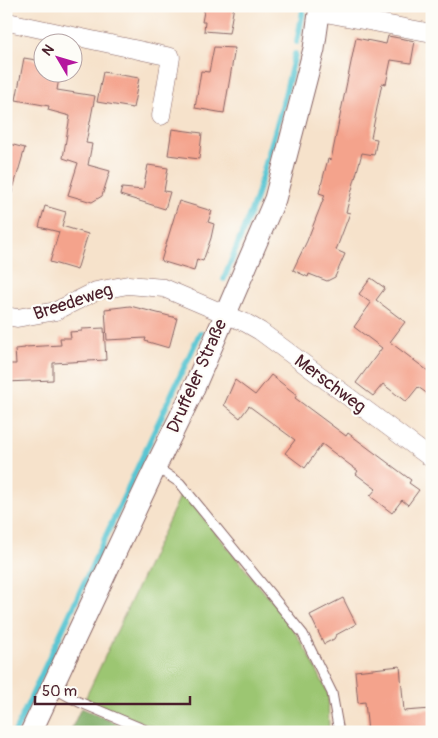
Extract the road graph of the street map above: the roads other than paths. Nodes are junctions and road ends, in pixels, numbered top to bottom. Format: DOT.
graph roads {
  1 [pos="320,9"];
  2 [pos="8,18"];
  3 [pos="432,33"];
  4 [pos="161,116"];
  5 [pos="225,314"];
  6 [pos="6,316"];
  7 [pos="432,459"];
  8 [pos="156,466"];
  9 [pos="52,688"];
  10 [pos="31,732"];
  11 [pos="150,732"];
  12 [pos="340,732"];
  1 -- 3 [label="street"];
  1 -- 5 [label="street, Druffeler Straße"];
  2 -- 4 [label="street"];
  5 -- 6 [label="street, Breedeweg"];
  5 -- 7 [label="street, Merschweg"];
  5 -- 8 [label="street, Druffeler Straße"];
  8 -- 9 [label="street, Druffeler Straße"];
  8 -- 12 [label="lane"];
  9 -- 10 [label="street, Druffeler Straße"];
  9 -- 11 [label="lane"];
}
